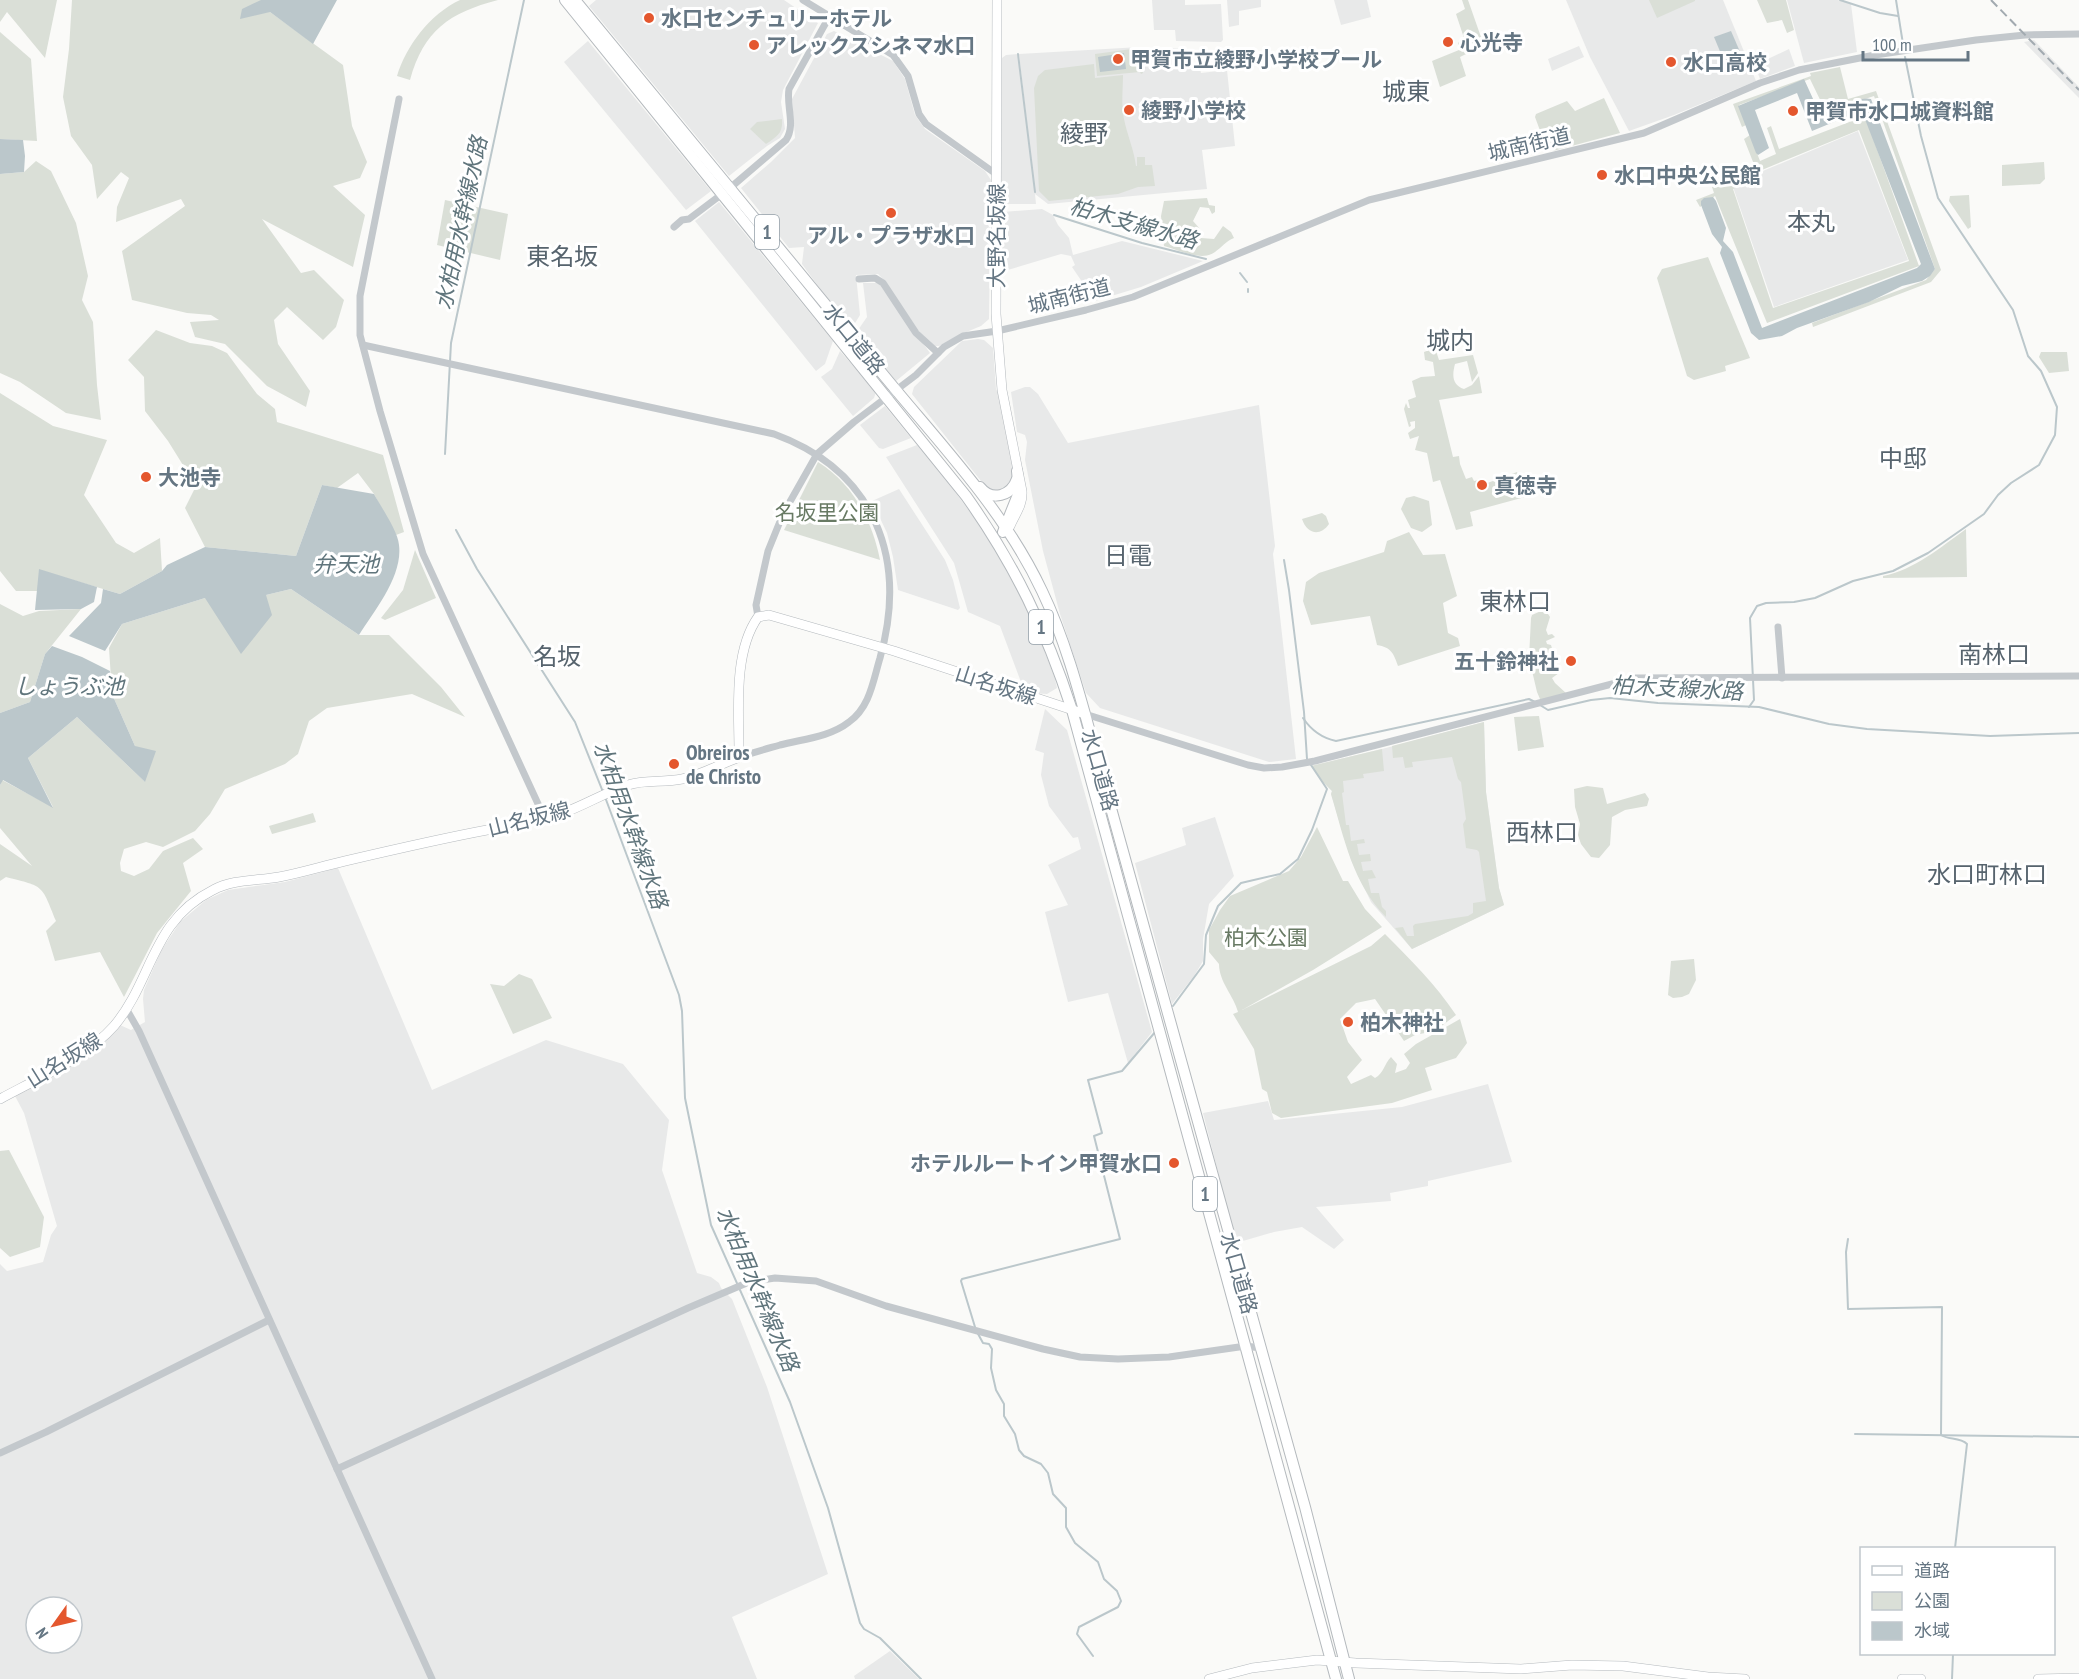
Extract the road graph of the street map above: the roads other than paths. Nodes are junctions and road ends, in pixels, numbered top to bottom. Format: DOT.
graph roads {
  1 [pos="565,0"];
  2 [pos="575,0"];
  3 [pos="803,0"];
  4 [pos="997,0"];
  5 [pos="829,17"];
  6 [pos="2079,34"];
  7 [pos="399,99"];
  8 [pos="996,174"];
  9 [pos="726,191"];
  10 [pos="674,227"];
  11 [pos="859,279"];
  12 [pos="997,331"];
  13 [pos="363,345"];
  14 [pos="938,353"];
  15 [pos="896,390"];
  16 [pos="886,398"];
  17 [pos="817,454"];
  18 [pos="959,464"];
  19 [pos="1017,475"];
  20 [pos="1008,531"];
  21 [pos="1036,613"];
  22 [pos="758,617"];
  23 [pos="1778,627"];
  24 [pos="882,648"];
  25 [pos="2079,676"];
  26 [pos="1782,678"];
  27 [pos="1072,710"];
  28 [pos="1085,714"];
  29 [pos="737,758"];
  30 [pos="545,819"];
  31 [pos="127,1010"];
  32 [pos="0,1100"];
  33 [pos="269,1320"];
  34 [pos="1246,1346"];
  35 [pos="1260,1348"];
  36 [pos="0,1453"];
  37 [pos="337,1469"];
  38 [pos="1330,1660"];
  39 [pos="1344,1661"];
  40 [pos="2079,1678"];
  41 [pos="432,1679"];
  42 [pos="1209,1679"];
  43 [pos="1336,1679"];
  44 [pos="1349,1679"];
  45 [pos="1746,1679"];
  46 [pos="1902,1679"];
  47 [pos="1922,1679"];
  48 [pos="2038,1679"];
  1 -- 9 [label="highway, 水口道路 / 1"];
  2 -- 9 [label="highway, 水口道路 / 1"];
  3 -- 5 [label="street"];
  4 -- 8 [label="main road, 大野名坂線"];
  5 -- 8 [label="street"];
  5 -- 9 [label="street"];
  6 -- 12 [label="street, 城南街道"];
  7 -- 13 [label="street"];
  8 -- 12 [label="main road, 大野名坂線"];
  9 -- 10 [label="street"];
  9 -- 15 [label="highway, 水口道路 / 1"];
  9 -- 16 [label="highway, 水口道路 / 1"];
  11 -- 14 [label="street"];
  12 -- 14 [label="street, 城南街道"];
  12 -- 19 [label="main road, 大野名坂線"];
  13 -- 17 [label="street"];
  13 -- 30 [label="street"];
  14 -- 15 [label="street, 城南街道"];
  15 -- 16 [label="street, 城南街道"];
  15 -- 18 [label="highway, 水口道路 / 1"];
  16 -- 17 [label="street, 城南街道"];
  16 -- 21 [label="highway, 水口道路 / 1"];
  17 -- 22 [label="street"];
  17 -- 24 [label="street"];
  18 -- 19 [label="highway"];
  18 -- 20 [label="highway, 水口道路 / 1"];
  19 -- 20 [label="highway"];
  20 -- 21 [label="highway"];
  20 -- 28 [label="highway, 水口道路 / 1"];
  21 -- 27 [label="highway, 水口道路 / 1"];
  22 -- 24 [label="main road, 山名坂線"];
  22 -- 29 [label="main road"];
  23 -- 26 [label="street"];
  24 -- 27 [label="main road, 山名坂線"];
  24 -- 29 [label="street"];
  25 -- 26 [label="street"];
  26 -- 28 [label="street"];
  27 -- 28 [label="main road, 山名坂線"];
  27 -- 34 [label="highway, 水口道路 / 1"];
  28 -- 35 [label="highway, 水口道路 / 1"];
  29 -- 30 [label="main road, 山名坂線"];
  30 -- 31 [label="main road, 山名坂線"];
  31 -- 32 [label="main road, 山名坂線"];
  31 -- 33 [label="street"];
  33 -- 36 [label="street"];
  33 -- 37 [label="street"];
  34 -- 35 [label="street"];
  34 -- 37 [label="street"];
  34 -- 38 [label="highway, 水口道路 / 1"];
  35 -- 39 [label="highway, 水口道路 / 1"];
  37 -- 41 [label="street"];
  38 -- 39 [label="main road"];
  38 -- 42 [label="main road"];
  38 -- 43 [label="highway, 水口道路 / 1"];
  39 -- 44 [label="highway, 水口道路 / 1"];
  39 -- 45 [label="main road"];
  40 -- 48 [label="main road"];
  46 -- 47 [label="main road"];
}
